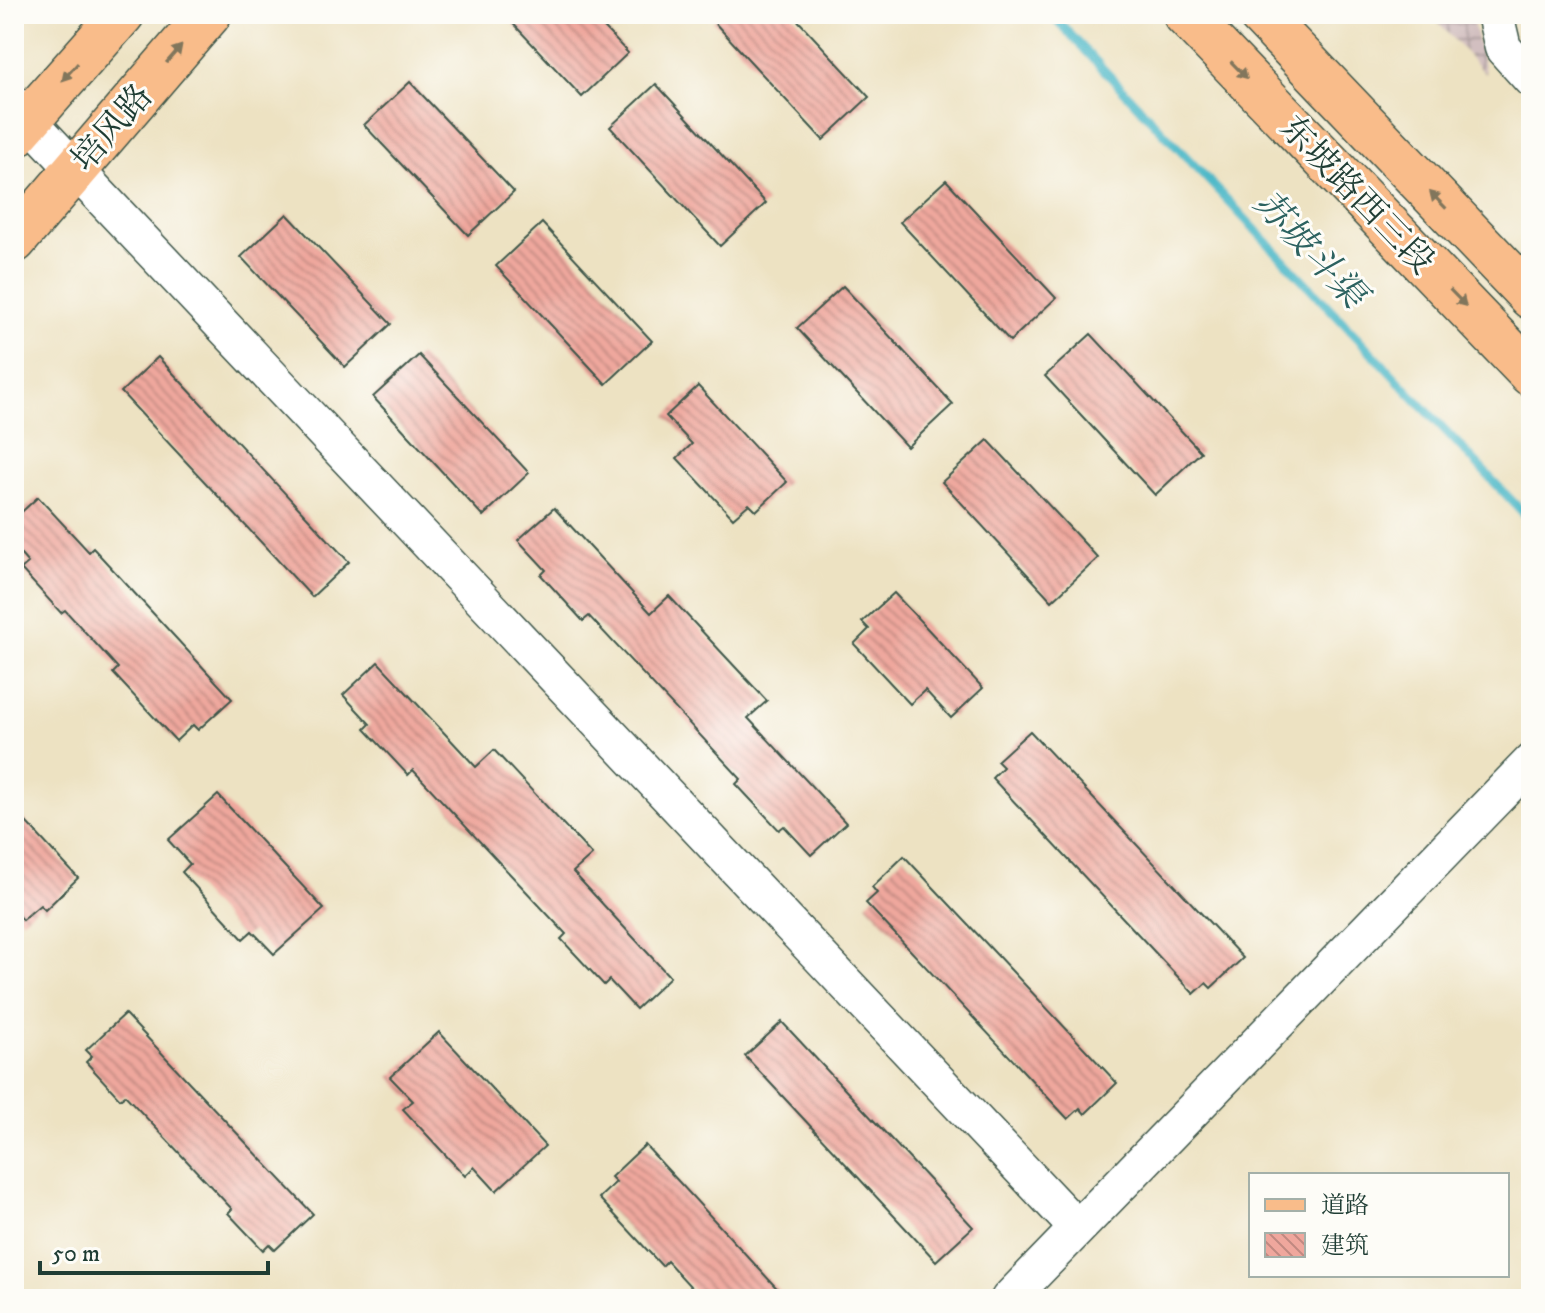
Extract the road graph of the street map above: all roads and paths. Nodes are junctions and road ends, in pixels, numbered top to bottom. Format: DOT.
graph roads {
  1 [pos="122,14"];
  2 [pos="209,14"];
  3 [pos="1185,14"];
  4 [pos="1260,14"];
  5 [pos="1495,14"];
  6 [pos="1531,79"];
  7 [pos="19,120"];
  8 [pos="75,168"];
  9 [pos="14,241"];
  10 [pos="1531,297"];
  11 [pos="1531,374"];
  12 [pos="1531,762"];
  13 [pos="1077,1228"];
  14 [pos="1009,1299"];
  1 -- 7 [label="main road, 培风路, one-way"];
  8 -- 2 [label="main road, 培风路, one-way"];
  3 -- 11 [label="main road, 东坡路西三段, one-way"];
  10 -- 4 [label="main road, 东坡路西三段, one-way"];
  5 -- 6 [label="street"];
  7 -- 8 [label="street"];
  8 -- 9 [label="main road, 培风路"];
  8 -- 13 [label="street"];
  12 -- 13 [label="street"];
  13 -- 14 [label="street"];
}
